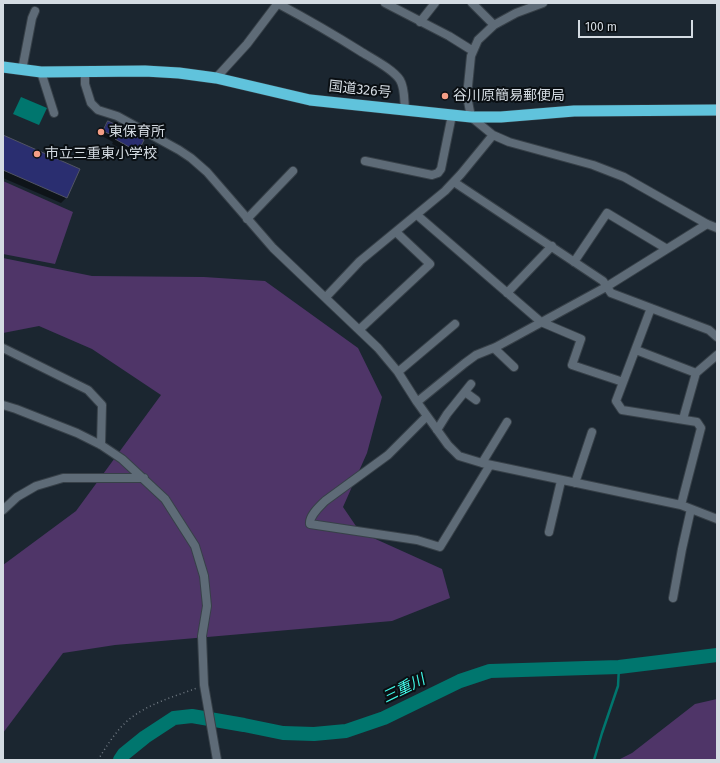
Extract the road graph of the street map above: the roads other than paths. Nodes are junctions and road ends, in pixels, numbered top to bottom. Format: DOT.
graph roads {
  1 [pos="278,3"];
  2 [pos="385,3"];
  3 [pos="435,3"];
  4 [pos="472,3"];
  5 [pos="541,3"];
  6 [pos="35,11"];
  7 [pos="420,22"];
  8 [pos="494,25"];
  9 [pos="473,51"];
  10 [pos="3,67"];
  11 [pos="22,70"];
  12 [pos="41,72"];
  13 [pos="85,72"];
  14 [pos="216,78"];
  15 [pos="405,110"];
  16 [pos="717,110"];
  17 [pos="54,113"];
  18 [pos="452,115"];
  19 [pos="471,117"];
  20 [pos="493,135"];
  21 [pos="365,161"];
  22 [pos="293,171"];
  23 [pos="454,182"];
  24 [pos="417,215"];
  25 [pos="247,219"];
  26 [pos="707,224"];
  27 [pos="717,228"];
  28 [pos="396,232"];
  29 [pos="717,234"];
  30 [pos="552,246"];
  31 [pos="667,249"];
  32 [pos="574,262"];
  33 [pos="606,287"];
  34 [pos="507,293"];
  35 [pos="326,297"];
  36 [pos="651,308"];
  37 [pos="541,322"];
  38 [pos="455,324"];
  39 [pos="360,329"];
  40 [pos="717,336"];
  41 [pos="3,348"];
  42 [pos="494,348"];
  43 [pos="636,350"];
  44 [pos="717,354"];
  45 [pos="514,367"];
  46 [pos="398,372"];
  47 [pos="696,372"];
  48 [pos="623,382"];
  49 [pos="471,384"];
  50 [pos="465,392"];
  51 [pos="476,400"];
  52 [pos="417,402"];
  53 [pos="3,405"];
  54 [pos="427,416"];
  55 [pos="683,419"];
  56 [pos="507,422"];
  57 [pos="437,430"];
  58 [pos="592,432"];
  59 [pos="101,445"];
  60 [pos="486,464"];
  61 [pos="144,478"];
  62 [pos="561,481"];
  63 [pos="575,483"];
  64 [pos="681,505"];
  65 [pos="691,509"];
  66 [pos="3,510"];
  67 [pos="717,519"];
  68 [pos="549,532"];
  69 [pos="673,598"];
  70 [pos="217,760"];
  1 -- 14 [label="street"];
  1 -- 15 [label="street"];
  2 -- 7 [label="street"];
  3 -- 7 [label="street"];
  4 -- 8 [label="street"];
  5 -- 8 [label="street"];
  6 -- 11 [label="street"];
  7 -- 9 [label="street"];
  8 -- 9 [label="street"];
  9 -- 19 [label="street"];
  10 -- 11 [label="highway, 国道326号"];
  11 -- 12 [label="highway, 国道326号"];
  12 -- 13 [label="highway, 国道326号"];
  12 -- 17 [label="street"];
  13 -- 14 [label="highway, 国道326号"];
  13 -- 25 [label="street"];
  14 -- 15 [label="highway, 国道326号"];
  15 -- 18 [label="highway, 国道326号"];
  16 -- 19 [label="highway, 国道326号"];
  18 -- 19 [label="highway, 国道326号"];
  18 -- 21 [label="street"];
  19 -- 20 [label="street"];
  20 -- 23 [label="street"];
  20 -- 26 [label="street"];
  22 -- 25 [label="street"];
  23 -- 24 [label="street"];
  23 -- 30 [label="street"];
  24 -- 28 [label="street"];
  24 -- 34 [label="street"];
  25 -- 35 [label="street"];
  26 -- 27 [label="street"];
  26 -- 29 [label="street"];
  26 -- 31 [label="street"];
  28 -- 35 [label="street"];
  28 -- 39 [label="street"];
  30 -- 32 [label="street"];
  30 -- 34 [label="street"];
  31 -- 32 [label="street"];
  31 -- 33 [label="street"];
  32 -- 33 [label="street"];
  33 -- 36 [label="street"];
  33 -- 37 [label="street"];
  34 -- 37 [label="street"];
  35 -- 39 [label="street"];
  36 -- 40 [label="street"];
  36 -- 43 [label="street"];
  37 -- 42 [label="street"];
  37 -- 48 [label="street"];
  38 -- 46 [label="street"];
  39 -- 46 [label="street"];
  41 -- 59 [label="street"];
  42 -- 45 [label="street"];
  42 -- 52 [label="street"];
  43 -- 47 [label="street"];
  43 -- 48 [label="street"];
  44 -- 47 [label="street"];
  46 -- 52 [label="street"];
  47 -- 55 [label="street"];
  48 -- 55 [label="street"];
  49 -- 50 [label="street"];
  50 -- 51 [label="street"];
  50 -- 57 [label="street"];
  52 -- 54 [label="street"];
  53 -- 59 [label="street"];
  54 -- 57 [label="street"];
  54 -- 60 [label="street"];
  55 -- 64 [label="street"];
  56 -- 60 [label="street"];
  57 -- 60 [label="street"];
  58 -- 63 [label="street"];
  59 -- 61 [label="street"];
  60 -- 62 [label="street"];
  61 -- 66 [label="street"];
  61 -- 70 [label="street"];
  62 -- 63 [label="street"];
  62 -- 68 [label="street"];
  63 -- 64 [label="street"];
  64 -- 65 [label="street"];
  65 -- 67 [label="street"];
  65 -- 69 [label="street"];
}
